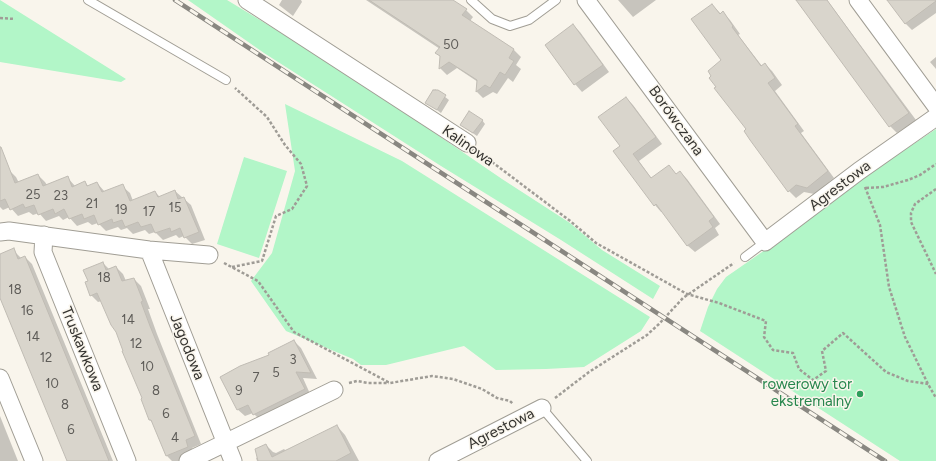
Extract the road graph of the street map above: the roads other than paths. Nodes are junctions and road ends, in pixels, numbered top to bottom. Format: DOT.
graph roads {
  1 [pos="88,0"];
  2 [pos="247,0"];
  3 [pos="471,0"];
  4 [pos="556,0"];
  5 [pos="586,0"];
  6 [pos="858,0"];
  7 [pos="226,80"];
  8 [pos="936,106"];
  9 [pos="936,117"];
  10 [pos="467,143"];
  11 [pos="0,232"];
  12 [pos="44,235"];
  13 [pos="765,242"];
  14 [pos="149,250"];
  15 [pos="209,255"];
  16 [pos="745,257"];
  17 [pos="0,378"];
  18 [pos="334,390"];
  19 [pos="542,408"];
  20 [pos="226,443"];
  21 [pos="34,461"];
  22 [pos="127,461"];
  23 [pos="188,461"];
  24 [pos="233,461"];
  25 [pos="438,461"];
  26 [pos="587,461"];
  1 -- 7 [label="lane"];
  2 -- 10 [label="street, Kalinowa"];
  3 -- 4 [label="lane"];
  5 -- 13 [label="street, Borówczana"];
  6 -- 8 [label="street"];
  9 -- 13 [label="street, Agrestowa"];
  11 -- 12 [label="street"];
  12 -- 14 [label="street"];
  12 -- 22 [label="street, Truskawkowa"];
  13 -- 16 [label="lane, Agrestowa"];
  14 -- 15 [label="street"];
  14 -- 20 [label="street, Jagodowa"];
  17 -- 21 [label="street"];
  18 -- 20 [label="street"];
  19 -- 25 [label="street, Agrestowa"];
  19 -- 26 [label="lane"];
  20 -- 23 [label="street"];
  20 -- 24 [label="street, Jagodowa"];
}
